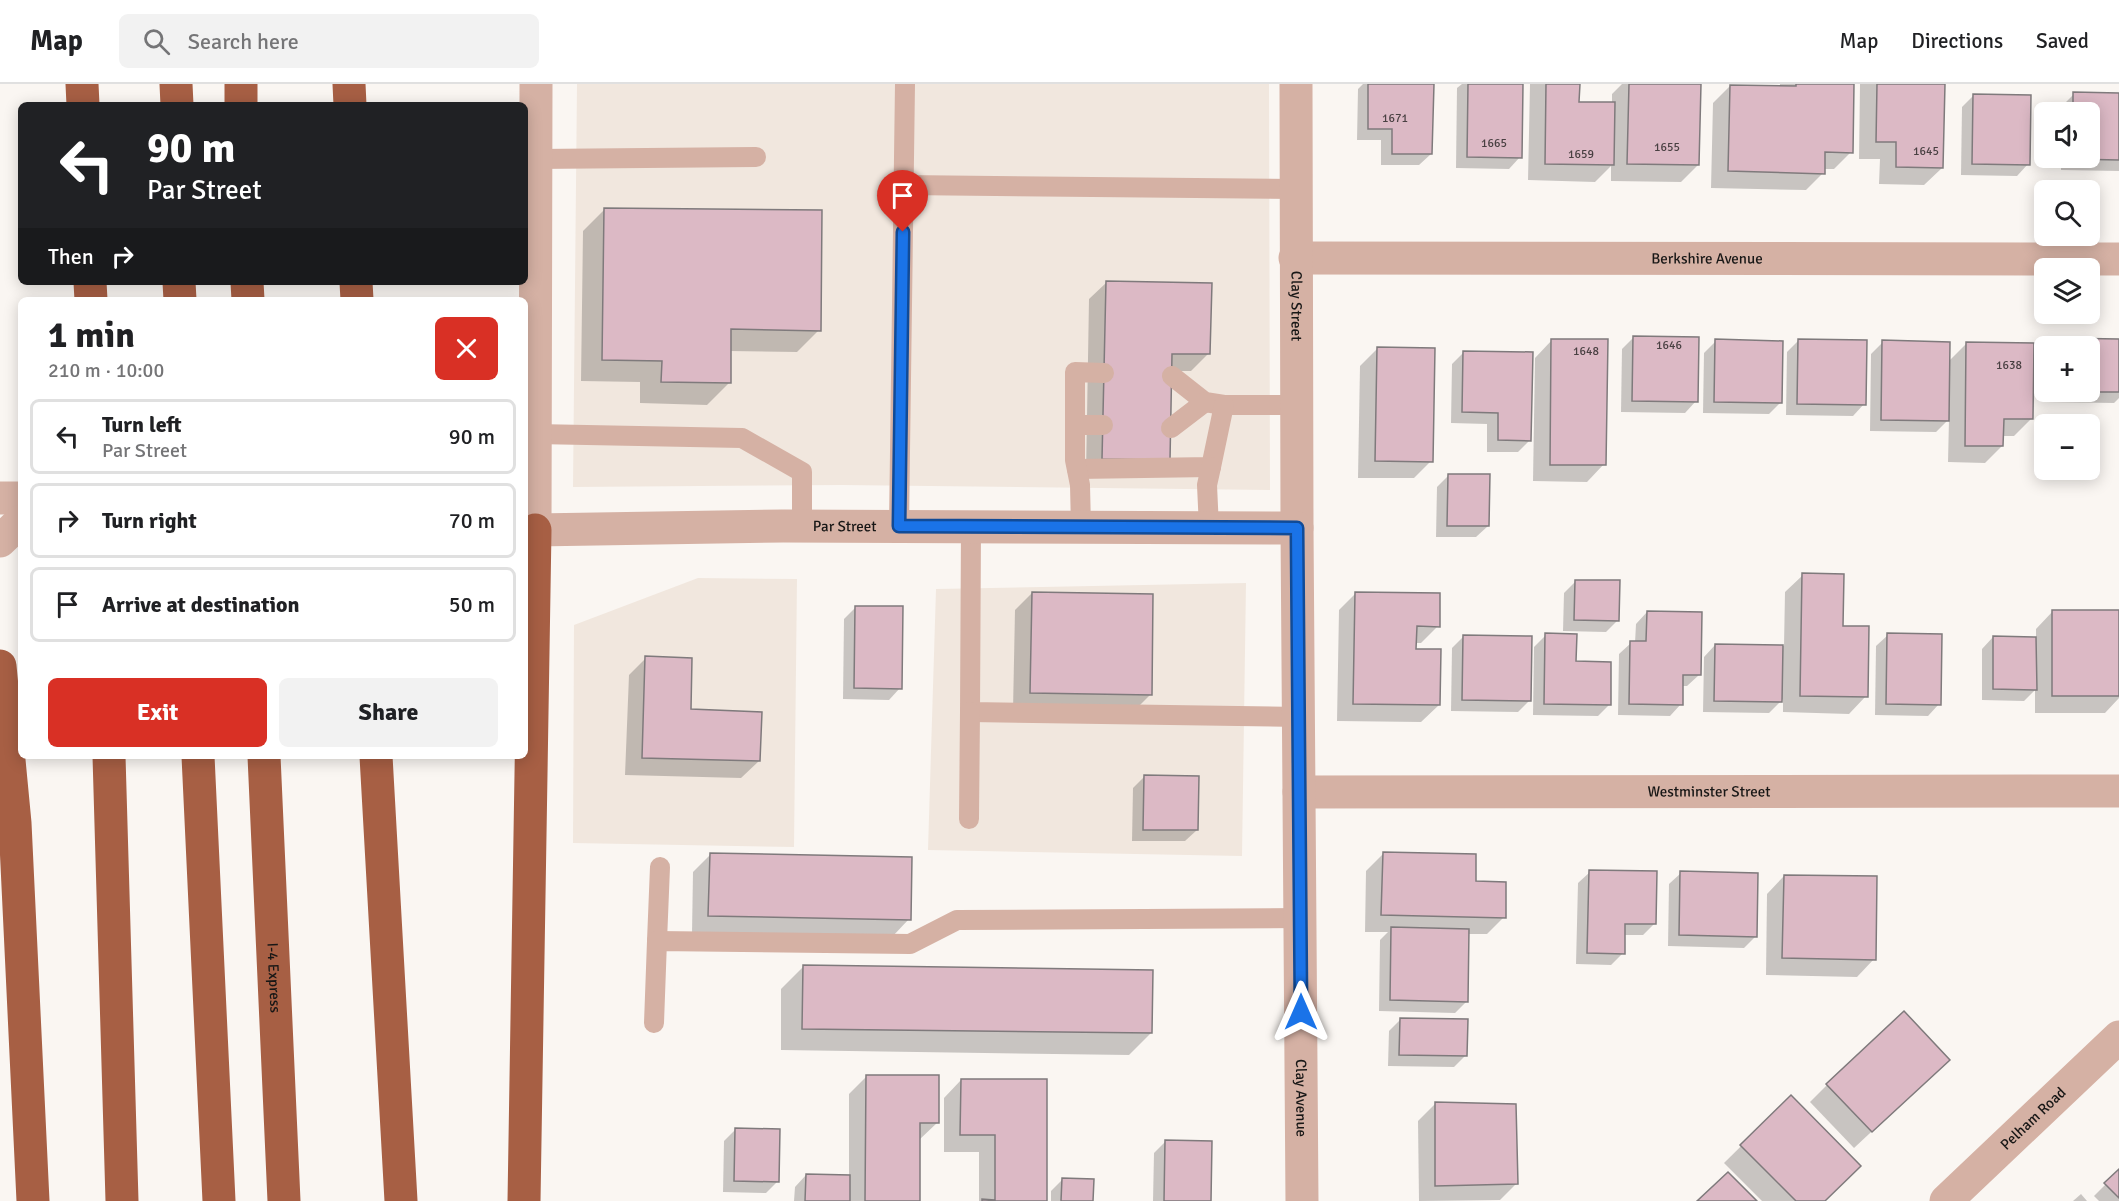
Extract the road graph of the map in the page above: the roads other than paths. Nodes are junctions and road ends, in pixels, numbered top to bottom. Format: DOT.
graph roads {
  1 [pos="82,84"];
  2 [pos="176,84"];
  3 [pos="240,84"];
  4 [pos="349,84"];
  5 [pos="536,84"];
  6 [pos="905,84"];
  7 [pos="1296,84"];
  8 [pos="82,102"];
  9 [pos="177,102"];
  10 [pos="241,102"];
  11 [pos="350,102"];
  12 [pos="756,157"];
  13 [pos="536,159"];
  14 [pos="904,185"];
  15 [pos="1296,189"];
  16 [pos="1295,258"];
  17 [pos="2119,259"];
  18 [pos="1104,373"];
  19 [pos="1172,376"];
  20 [pos="1215,404"];
  21 [pos="1296,405"];
  22 [pos="1075,424"];
  23 [pos="1103,425"];
  24 [pos="1171,428"];
  25 [pos="535,434"];
  26 [pos="1211,467"];
  27 [pos="1077,468"];
  28 [pos="0,498"];
  29 [pos="18,498"];
  30 [pos="18,524"];
  31 [pos="802,526"];
  32 [pos="899,526"];
  33 [pos="972,527"];
  34 [pos="1081,527"];
  35 [pos="1209,528"];
  36 [pos="1297,528"];
  37 [pos="528,530"];
  38 [pos="0,541"];
  39 [pos="0,551"];
  40 [pos="18,551"];
  41 [pos="0,666"];
  42 [pos="970,712"];
  43 [pos="1299,717"];
  44 [pos="109,759"];
  45 [pos="198,759"];
  46 [pos="264,759"];
  47 [pos="376,759"];
  48 [pos="527,759"];
  49 [pos="2119,791"];
  50 [pos="1299,792"];
  51 [pos="969,819"];
  52 [pos="660,867"];
  53 [pos="1300,918"];
  54 [pos="657,941"];
  55 [pos="654,1023"];
  56 [pos="2119,1037"];
  57 [pos="33,1201"];
  58 [pos="122,1201"];
  59 [pos="219,1201"];
  60 [pos="284,1201"];
  61 [pos="401,1201"];
  62 [pos="524,1201"];
  63 [pos="1302,1201"];
  64 [pos="1946,1201"];
  1 -- 8 [label="highway"];
  2 -- 9 [label="highway"];
  3 -- 10 [label="highway"];
  4 -- 11 [label="highway"];
  5 -- 13 [label="street"];
  6 -- 14 [label="lane"];
  7 -- 15 [label="street, Clay Street"];
  12 -- 13 [label="lane"];
  13 -- 25 [label="street"];
  14 -- 15 [label="lane"];
  14 -- 32 [label="lane"];
  15 -- 16 [label="street, Clay Street"];
  16 -- 17 [label="street, Berkshire Avenue"];
  16 -- 21 [label="street, Clay Street"];
  18 -- 22 [label="lane"];
  19 -- 20 [label="lane"];
  20 -- 21 [label="lane"];
  20 -- 24 [label="lane"];
  20 -- 26 [label="lane"];
  21 -- 36 [label="street, Clay Street"];
  22 -- 23 [label="lane"];
  22 -- 27 [label="lane"];
  25 -- 31 [label="lane"];
  25 -- 37 [label="street"];
  26 -- 27 [label="lane"];
  26 -- 35 [label="lane"];
  27 -- 34 [label="lane"];
  28 -- 29 [label="street"];
  30 -- 38 [label="street"];
  31 -- 32 [label="street, Par Street"];
  31 -- 37 [label="street, Par Street"];
  32 -- 33 [label="street, Par Street"];
  33 -- 34 [label="street, Par Street"];
  33 -- 42 [label="lane"];
  34 -- 35 [label="street, Par Street"];
  35 -- 36 [label="street, Par Street"];
  36 -- 43 [label="street, Clay Avenue"];
  39 -- 40 [label="street"];
  41 -- 57 [label="highway"];
  42 -- 43 [label="lane"];
  42 -- 51 [label="lane"];
  43 -- 50 [label="street, Clay Avenue"];
  44 -- 58 [label="highway"];
  45 -- 59 [label="highway"];
  46 -- 60 [label="highway, I-4 Express"];
  47 -- 61 [label="highway"];
  48 -- 62 [label="highway"];
  49 -- 50 [label="street, Westminster Street"];
  50 -- 53 [label="street, Clay Avenue"];
  52 -- 54 [label="lane"];
  53 -- 54 [label="lane"];
  53 -- 63 [label="street, Clay Avenue"];
  54 -- 55 [label="lane"];
  56 -- 64 [label="street, Pelham Road"];
}
